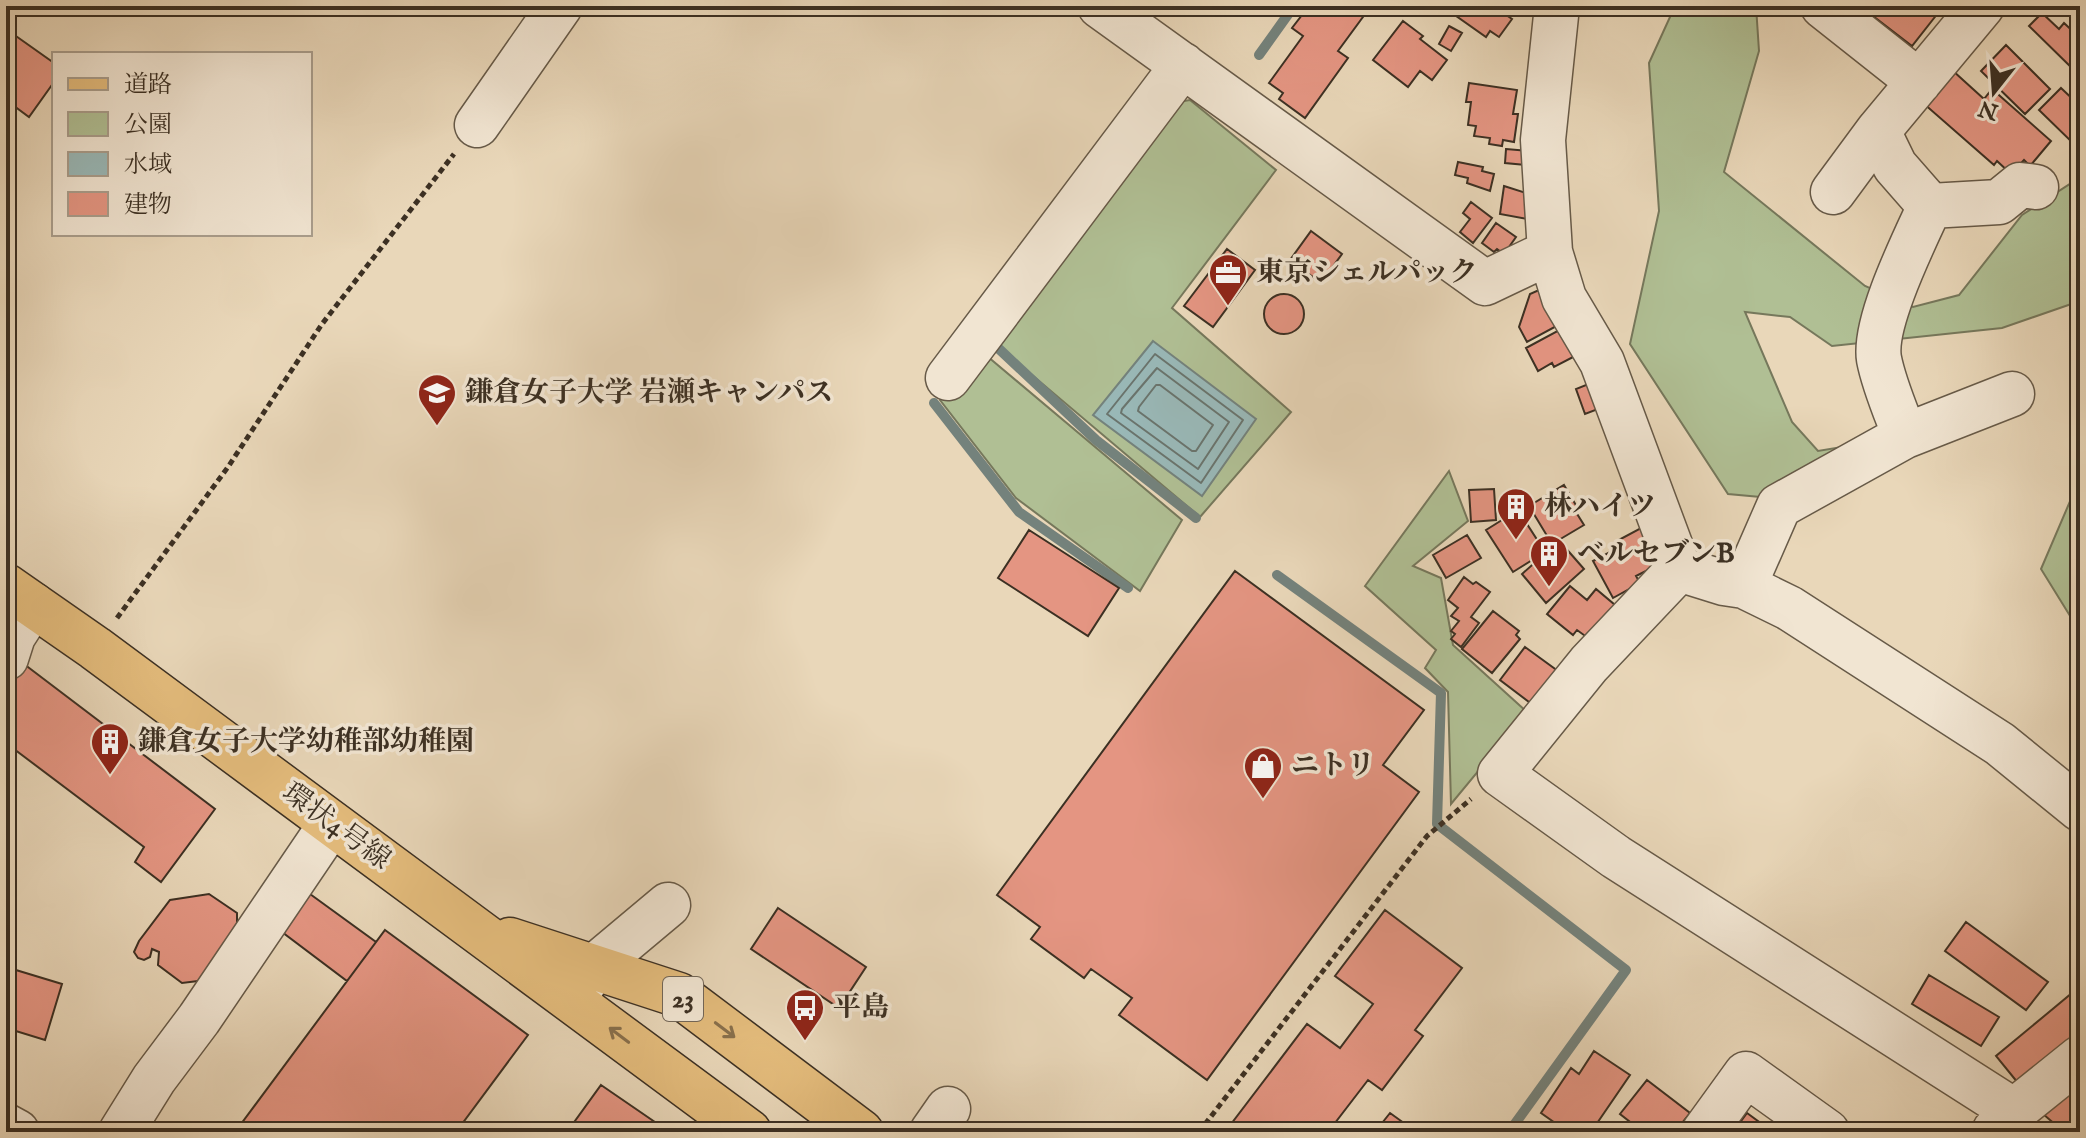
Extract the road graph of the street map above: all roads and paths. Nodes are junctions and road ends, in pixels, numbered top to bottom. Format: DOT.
graph roads {
  1 [pos="560,6"];
  2 [pos="1100,6"];
  3 [pos="1557,6"];
  4 [pos="1823,6"];
  5 [pos="1982,6"];
  6 [pos="1183,65"];
  7 [pos="1919,82"];
  8 [pos="477,125"];
  9 [pos="1878,131"];
  10 [pos="2036,187"];
  11 [pos="1833,192"];
  12 [pos="1930,206"];
  13 [pos="1550,252"];
  14 [pos="948,378"];
  15 [pos="2012,394"];
  16 [pos="1905,436"];
  17 [pos="1679,569"];
  18 [pos="1744,586"];
  19 [pos="20,595"];
  20 [pos="95,648"];
  21 [pos="6,658"];
  22 [pos="2080,809"];
  23 [pos="1450,816"];
  24 [pos="331,824"];
  25 [pos="668,905"];
  26 [pos="583,984"];
  27 [pos="2080,1058"];
  28 [pos="2004,1121"];
  29 [pos="734,1128"];
  30 [pos="121,1132"];
  31 [pos="861,1132"];
  32 [pos="1199,1132"];
  33 [pos="1704,1132"];
  34 [pos="1827,1132"];
  1 -- 8 [label="street"];
  2 -- 6 [label="street"];
  3 -- 13 [label="street"];
  4 -- 7 [label="street"];
  5 -- 7 [label="street"];
  6 -- 13 [label="street"];
  6 -- 14 [label="street"];
  7 -- 9 [label="street"];
  8 -- 20 [label="path"];
  9 -- 11 [label="street"];
  9 -- 12 [label="street"];
  10 -- 12 [label="street"];
  12 -- 16 [label="street"];
  13 -- 17 [label="street"];
  15 -- 16 [label="street"];
  16 -- 18 [label="street"];
  17 -- 18 [label="street"];
  17 -- 28 [label="street"];
  18 -- 22 [label="street"];
  19 -- 20 [label="main road, 環状4号線 / 23"];
  19 -- 21 [label="street"];
  20 -- 24 [label="main road, 環状4号線 / 23"];
  23 -- 32 [label="path"];
  24 -- 26 [label="main road, 環状4号線 / 23"];
  24 -- 30 [label="street"];
  25 -- 26 [label="street"];
  29 -- 26 [label="main road, 環状4号線 / 23, one-way"];
  26 -- 31 [label="main road, 環状4号線 / 23, one-way"];
  27 -- 28 [label="street"];
  33 -- 34 [label="street"];
}
